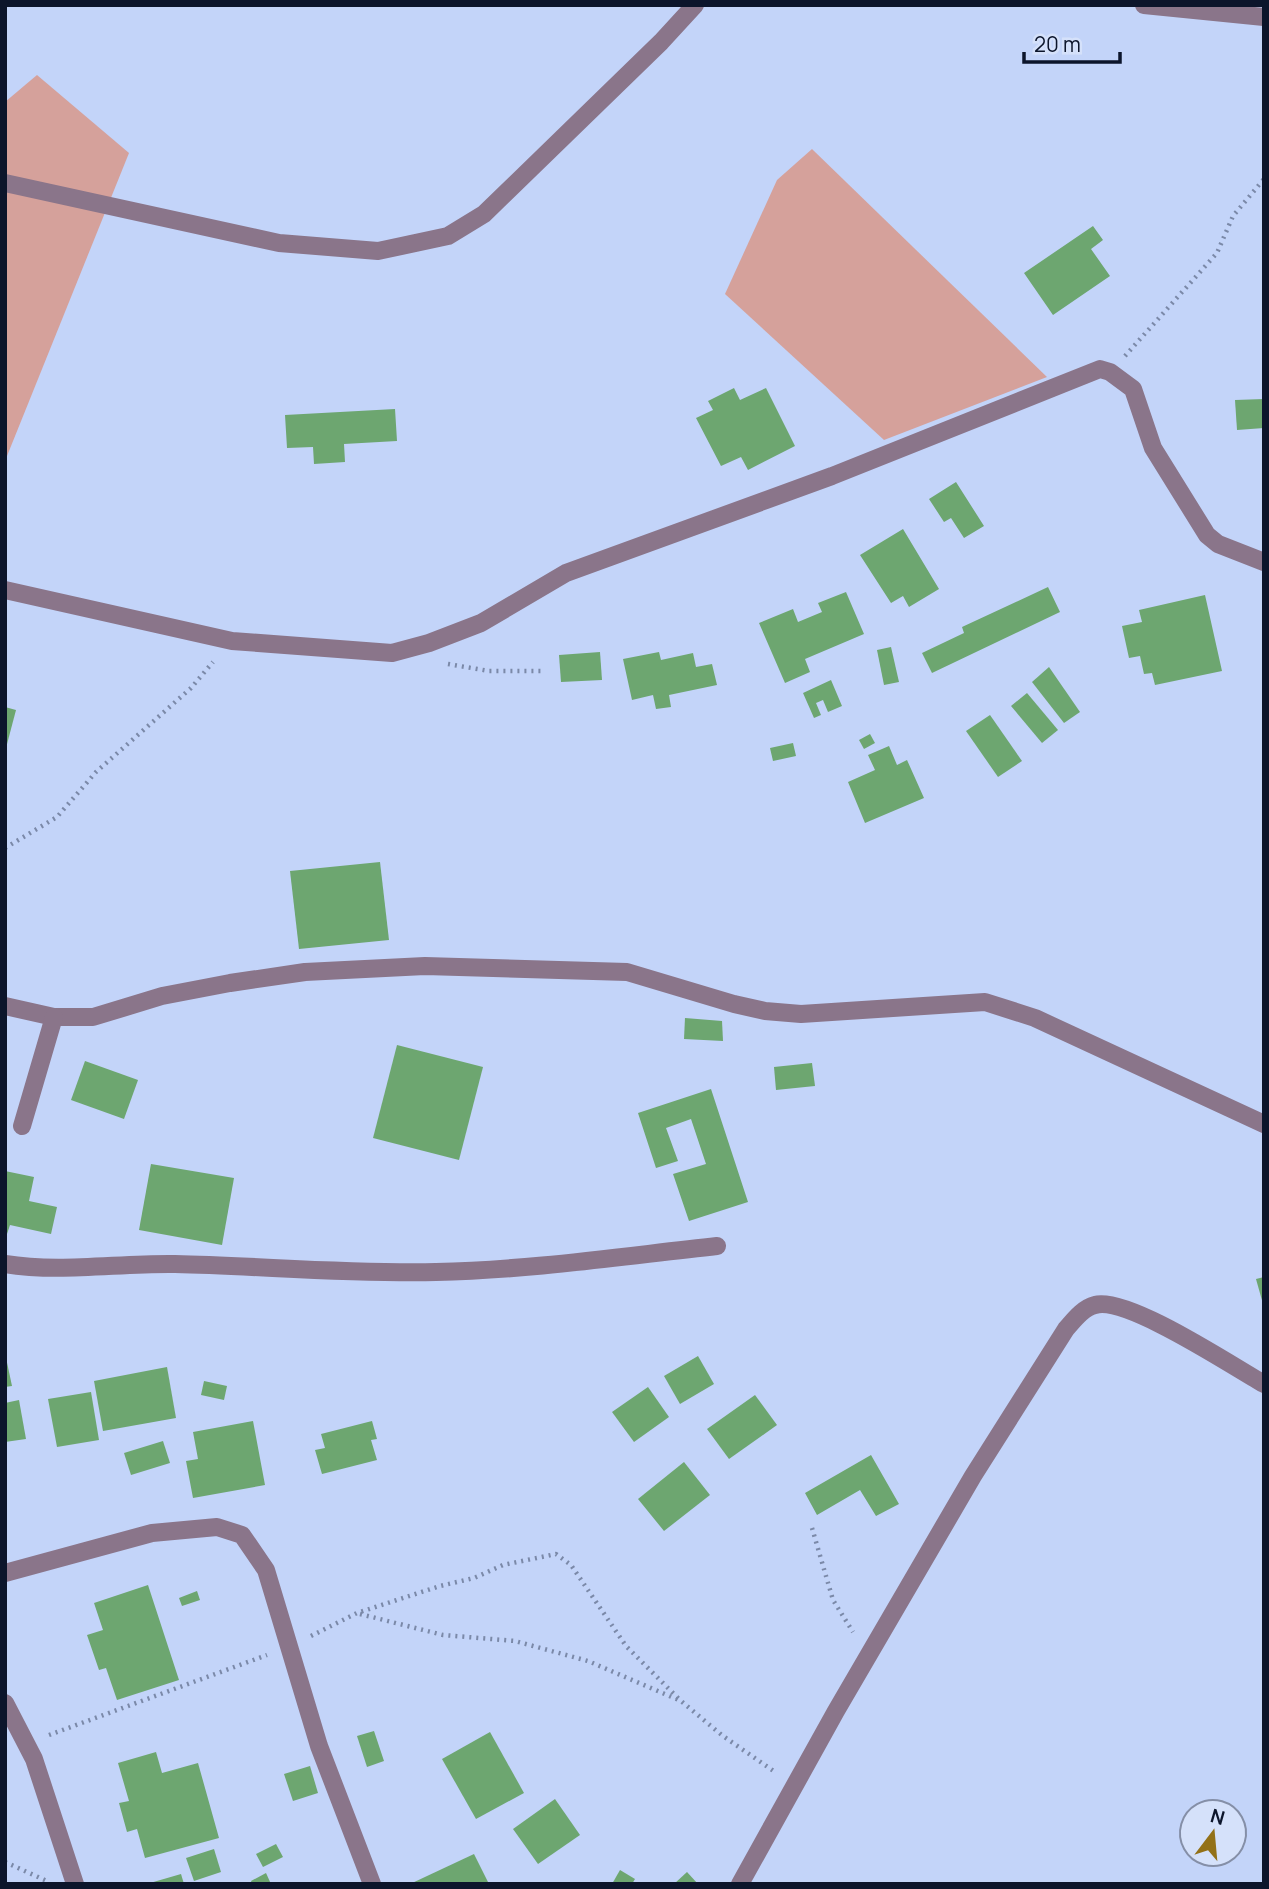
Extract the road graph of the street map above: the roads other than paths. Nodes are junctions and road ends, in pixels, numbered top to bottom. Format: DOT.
graph roads {
  1 [pos="695,5"];
  2 [pos="1144,5"];
  3 [pos="1264,17"];
  4 [pos="5,183"];
  5 [pos="1264,562"];
  6 [pos="5,590"];
  7 [pos="5,1006"];
  8 [pos="54,1017"];
  9 [pos="1264,1124"];
  10 [pos="22,1126"];
  11 [pos="717,1246"];
  12 [pos="5,1264"];
  13 [pos="1264,1384"];
  14 [pos="5,1573"];
  15 [pos="5,1703"];
  16 [pos="75,1884"];
  17 [pos="372,1884"];
  18 [pos="740,1884"];
  1 -- 4 [label="street"];
  2 -- 3 [label="street"];
  5 -- 6 [label="street"];
  7 -- 8 [label="street"];
  8 -- 9 [label="street"];
  8 -- 10 [label="street"];
  11 -- 12 [label="street"];
  13 -- 18 [label="street"];
  14 -- 17 [label="street"];
  15 -- 16 [label="street"];
}
